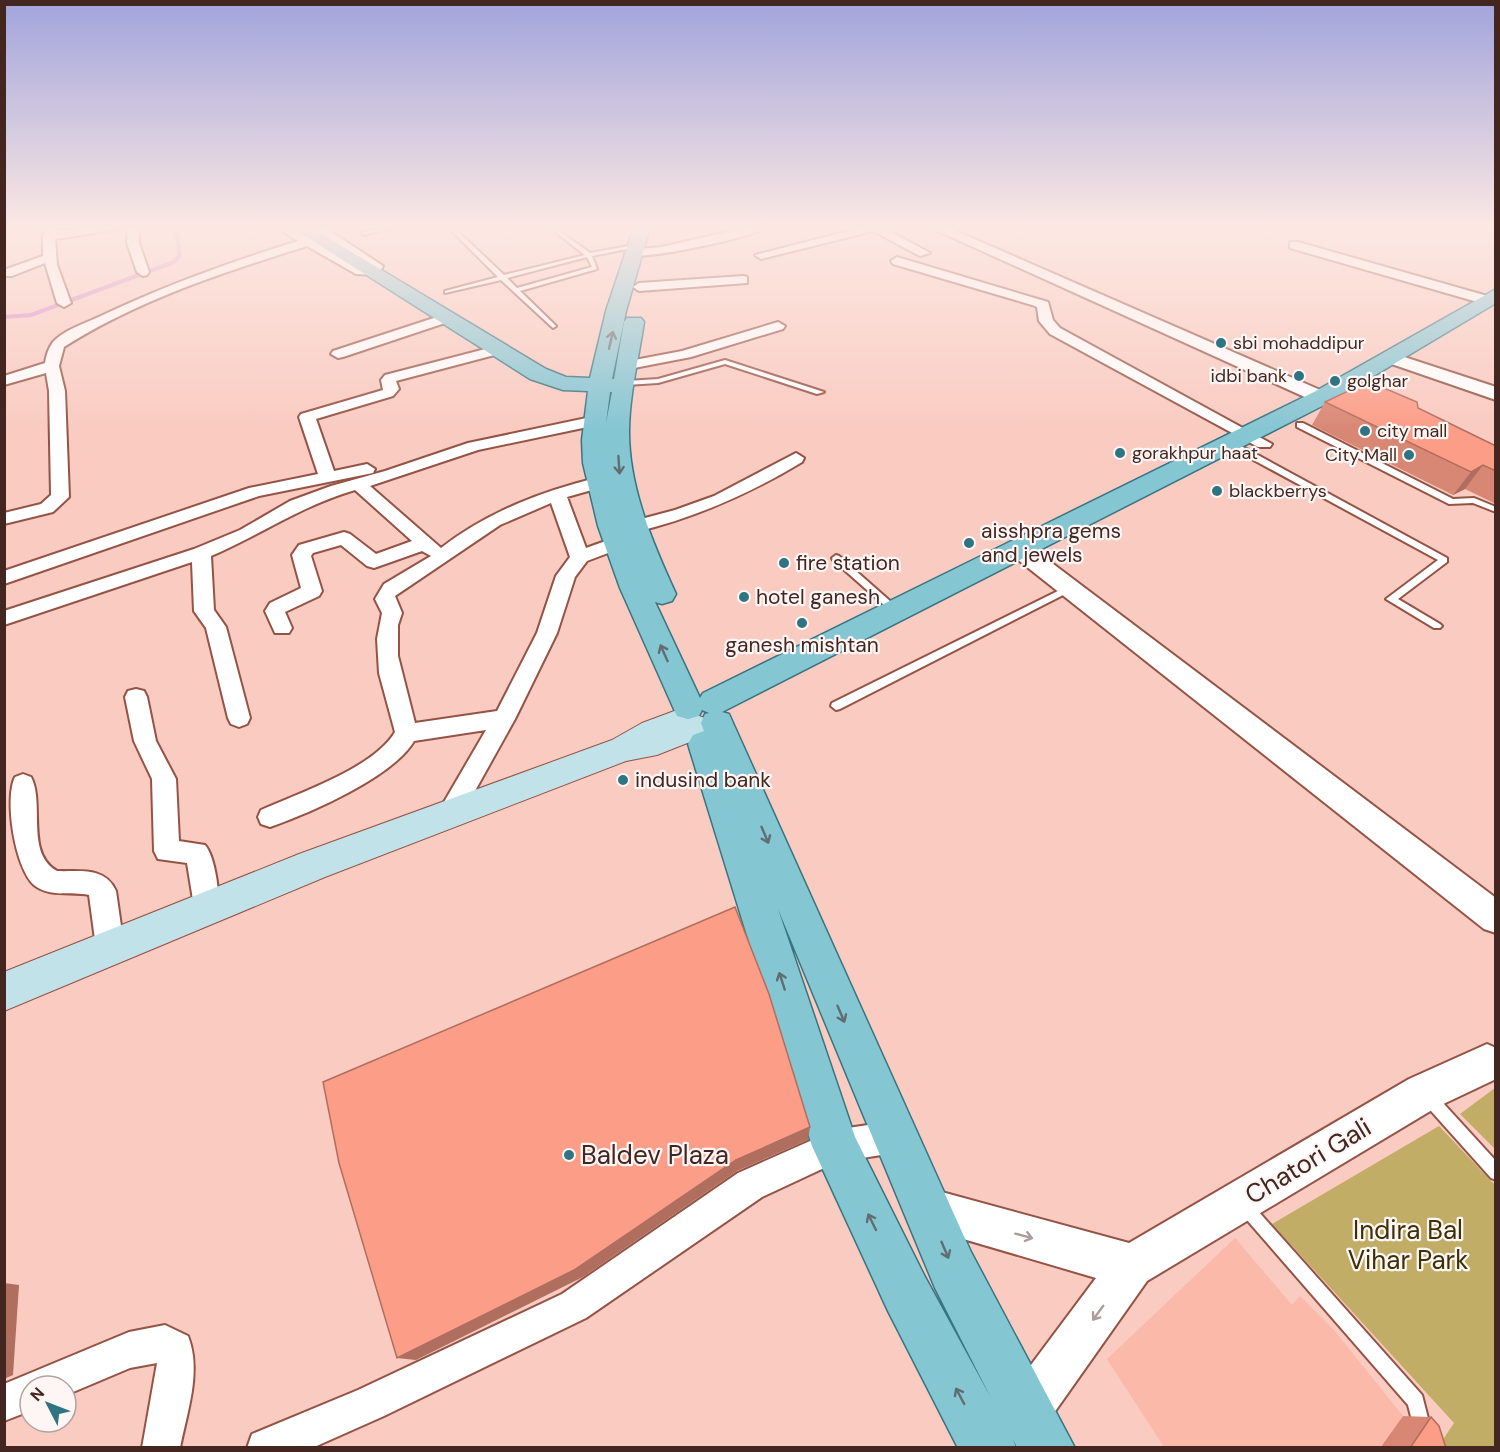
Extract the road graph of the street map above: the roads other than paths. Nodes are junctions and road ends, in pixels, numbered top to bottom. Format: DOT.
graph roads {
  1 [pos="61,295"];
  2 [pos="162,295"];
  3 [pos="409,295"];
  4 [pos="522,295"];
  5 [pos="634,295"];
  6 [pos="637,295"];
  7 [pos="1013,295"];
  8 [pos="1090,295"];
  9 [pos="1464,295"];
  10 [pos="64,303"];
  11 [pos="1492,303"];
  12 [pos="446,318"];
  13 [pos="553,326"];
  14 [pos="778,326"];
  15 [pos="497,350"];
  16 [pos="338,354"];
  17 [pos="1399,360"];
  18 [pos="52,366"];
  19 [pos="538,374"];
  20 [pos="620,380"];
  21 [pos="4,381"];
  22 [pos="820,392"];
  23 [pos="1496,394"];
  24 [pos="1329,401"];
  25 [pos="603,423"];
  26 [pos="1300,424"];
  27 [pos="1247,444"];
  28 [pos="796,458"];
  29 [pos="434,459"];
  30 [pos="327,476"];
  31 [pos="600,482"];
  32 [pos="359,485"];
  33 [pos="557,494"];
  34 [pos="224,501"];
  35 [pos="1496,510"];
  36 [pos="4,519"];
  37 [pos="246,534"];
  38 [pos="627,535"];
  39 [pos="433,550"];
  40 [pos="1031,552"];
  41 [pos="201,553"];
  42 [pos="579,556"];
  43 [pos="836,558"];
  44 [pos="4,579"];
  45 [pos="1068,589"];
  46 [pos="896,611"];
  47 [pos="4,618"];
  48 [pos="1437,626"];
  49 [pos="282,628"];
  50 [pos="136,697"];
  51 [pos="836,706"];
  52 [pos="703,715"];
  53 [pos="239,718"];
  54 [pos="504,719"];
  55 [pos="407,734"];
  56 [pos="23,784"];
  57 [pos="453,809"];
  58 [pos="270,817"];
  59 [pos="1496,900"];
  60 [pos="207,906"];
  61 [pos="1496,918"];
  62 [pos="110,947"];
  63 [pos="4,992"];
  64 [pos="1493,1059"];
  65 [pos="1424,1093"];
  66 [pos="894,1137"];
  67 [pos="835,1146"];
  68 [pos="1496,1173"];
  69 [pos="1240,1201"];
  70 [pos="927,1209"];
  71 [pos="1132,1266"];
  72 [pos="72,1374"];
  73 [pos="18,1397"];
  74 [pos="4,1403"];
  75 [pos="1037,1429"];
  76 [pos="1424,1439"];
  77 [pos="161,1448"];
  78 [pos="266,1448"];
  79 [pos="988,1448"];
  1 -- 10 [label="street"];
  2 -- 18 [label="street"];
  3 -- 12 [label="main road"];
  4 -- 13 [label="lane"];
  20 -- 5 [label="main road, one-way"];
  6 -- 20 [label="main road"];
  7 -- 27 [label="street"];
  8 -- 24 [label="street"];
  9 -- 11 [label="street"];
  11 -- 17 [label="main road"];
  12 -- 15 [label="main road"];
  12 -- 16 [label="street"];
  14 -- 20 [label="street"];
  15 -- 19 [label="main road"];
  15 -- 30 [label="street"];
  17 -- 23 [label="street"];
  17 -- 24 [label="main road"];
  18 -- 21 [label="street"];
  18 -- 36 [label="street"];
  19 -- 20 [label="main road"];
  19 -- 25 [label="main road"];
  20 -- 22 [label="lane"];
  20 -- 25 [label="main road"];
  24 -- 26 [label="main road"];
  24 -- 27 [label="main road"];
  25 -- 29 [label="street"];
  25 -- 31 [label="main road"];
  25 -- 38 [label="main road, one-way"];
  26 -- 27 [label="main road"];
  26 -- 35 [label="lane"];
  27 -- 40 [label="main road"];
  27 -- 48 [label="lane"];
  28 -- 38 [label="street"];
  29 -- 30 [label="street"];
  29 -- 32 [label="street"];
  30 -- 34 [label="street"];
  31 -- 33 [label="street"];
  31 -- 38 [label="main road"];
  32 -- 37 [label="street"];
  32 -- 39 [label="street"];
  33 -- 39 [label="street"];
  33 -- 42 [label="street"];
  34 -- 37 [label="street"];
  34 -- 44 [label="street"];
  37 -- 41 [label="street"];
  38 -- 42 [label="street"];
  38 -- 52 [label="main road"];
  39 -- 49 [label="street"];
  39 -- 55 [label="street"];
  40 -- 45 [label="street"];
  40 -- 46 [label="main road"];
  40 -- 52 [label="main road"];
  40 -- 59 [label="street"];
  41 -- 47 [label="street"];
  41 -- 53 [label="street"];
  42 -- 54 [label="street"];
  43 -- 46 [label="lane"];
  45 -- 51 [label="lane"];
  45 -- 61 [label="street"];
  46 -- 52 [label="main road"];
  50 -- 60 [label="street"];
  52 -- 57 [label="main road"];
  52 -- 66 [label="main road, one-way"];
  67 -- 52 [label="main road, one-way"];
  54 -- 55 [label="street"];
  54 -- 57 [label="street"];
  55 -- 58 [label="street"];
  56 -- 62 [label="street"];
  57 -- 60 [label="main road"];
  60 -- 62 [label="main road"];
  62 -- 63 [label="main road"];
  64 -- 65 [label="street, Chatori Gali"];
  65 -- 68 [label="lane"];
  65 -- 69 [label="street, Chatori Gali"];
  66 -- 67 [label="street"];
  66 -- 70 [label="main road"];
  67 -- 78 [label="street"];
  79 -- 67 [label="main road, one-way"];
  69 -- 71 [label="street, Chatori Gali"];
  69 -- 76 [label="lane"];
  70 -- 71 [label="street, one-way"];
  70 -- 75 [label="main road, one-way"];
  71 -- 75 [label="street, one-way"];
  72 -- 77 [label="street"];
  73 -- 74 [label="street"];
}
